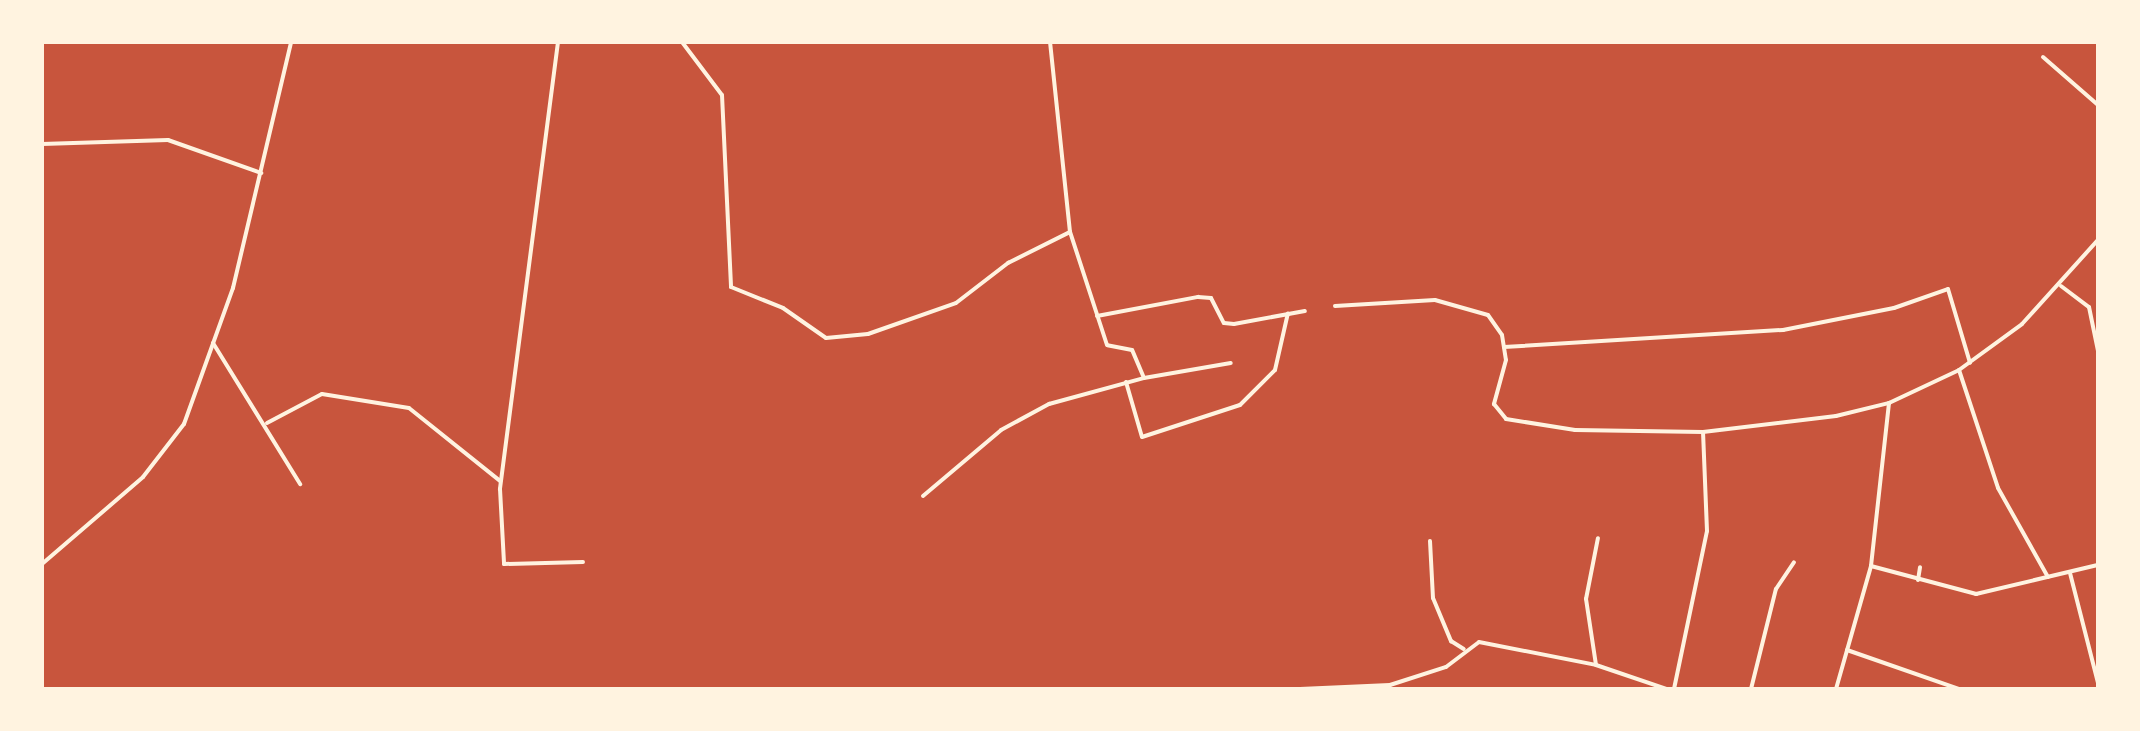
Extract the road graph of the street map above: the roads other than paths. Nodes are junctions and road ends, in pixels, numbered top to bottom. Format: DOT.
graph roads {
  1 [pos="291,42"];
  2 [pos="558,42"];
  3 [pos="682,42"];
  4 [pos="1050,42"];
  5 [pos="2043,57"];
  6 [pos="2098,105"];
  7 [pos="42,144"];
  8 [pos="261,173"];
  9 [pos="1070,232"];
  10 [pos="2098,240"];
  11 [pos="2061,286"];
  12 [pos="1335,306"];
  13 [pos="1305,311"];
  14 [pos="1288,313"];
  15 [pos="1097,316"];
  16 [pos="213,343"];
  17 [pos="1504,347"];
  18 [pos="2098,351"];
  19 [pos="1231,363"];
  20 [pos="1970,363"];
  21 [pos="1959,370"];
  22 [pos="1144,378"];
  23 [pos="1126,382"];
  24 [pos="1889,403"];
  25 [pos="267,423"];
  26 [pos="1703,432"];
  27 [pos="500,481"];
  28 [pos="300,484"];
  29 [pos="923,496"];
  30 [pos="1598,538"];
  31 [pos="1430,541"];
  32 [pos="583,562"];
  33 [pos="1794,562"];
  34 [pos="42,564"];
  35 [pos="2098,565"];
  36 [pos="1871,566"];
  37 [pos="1920,567"];
  38 [pos="2070,573"];
  39 [pos="2048,577"];
  40 [pos="1918,580"];
  41 [pos="1464,649"];
  42 [pos="1847,650"];
  43 [pos="1596,665"];
  44 [pos="2098,683"];
  45 [pos="1300,689"];
  46 [pos="1667,689"];
  47 [pos="1674,689"];
  48 [pos="1751,689"];
  49 [pos="1836,689"];
  50 [pos="1959,689"];
  1 -- 8 [label="street"];
  2 -- 27 [label="street"];
  3 -- 9 [label="street"];
  4 -- 9 [label="street"];
  5 -- 6 [label="street"];
  7 -- 8 [label="street"];
  8 -- 16 [label="street"];
  9 -- 15 [label="street"];
  10 -- 11 [label="street"];
  11 -- 18 [label="street"];
  11 -- 20 [label="street"];
  12 -- 17 [label="street"];
  13 -- 14 [label="street"];
  14 -- 15 [label="street"];
  14 -- 23 [label="street"];
  15 -- 22 [label="street"];
  16 -- 25 [label="street"];
  16 -- 34 [label="street"];
  17 -- 20 [label="street"];
  17 -- 26 [label="street"];
  19 -- 22 [label="street"];
  20 -- 21 [label="street"];
  21 -- 24 [label="street"];
  21 -- 39 [label="street"];
  22 -- 23 [label="street"];
  23 -- 29 [label="street"];
  24 -- 26 [label="street"];
  24 -- 36 [label="street"];
  25 -- 27 [label="street"];
  25 -- 28 [label="street"];
  26 -- 47 [label="street"];
  27 -- 32 [label="street"];
  30 -- 43 [label="street"];
  31 -- 41 [label="street"];
  33 -- 48 [label="street"];
  35 -- 38 [label="street"];
  36 -- 40 [label="street"];
  36 -- 42 [label="street"];
  37 -- 40 [label="street"];
  38 -- 39 [label="street"];
  38 -- 44 [label="street"];
  39 -- 40 [label="street"];
  41 -- 43 [label="street"];
  41 -- 45 [label="street"];
  42 -- 49 [label="street"];
  42 -- 50 [label="street"];
  43 -- 46 [label="street"];
}
